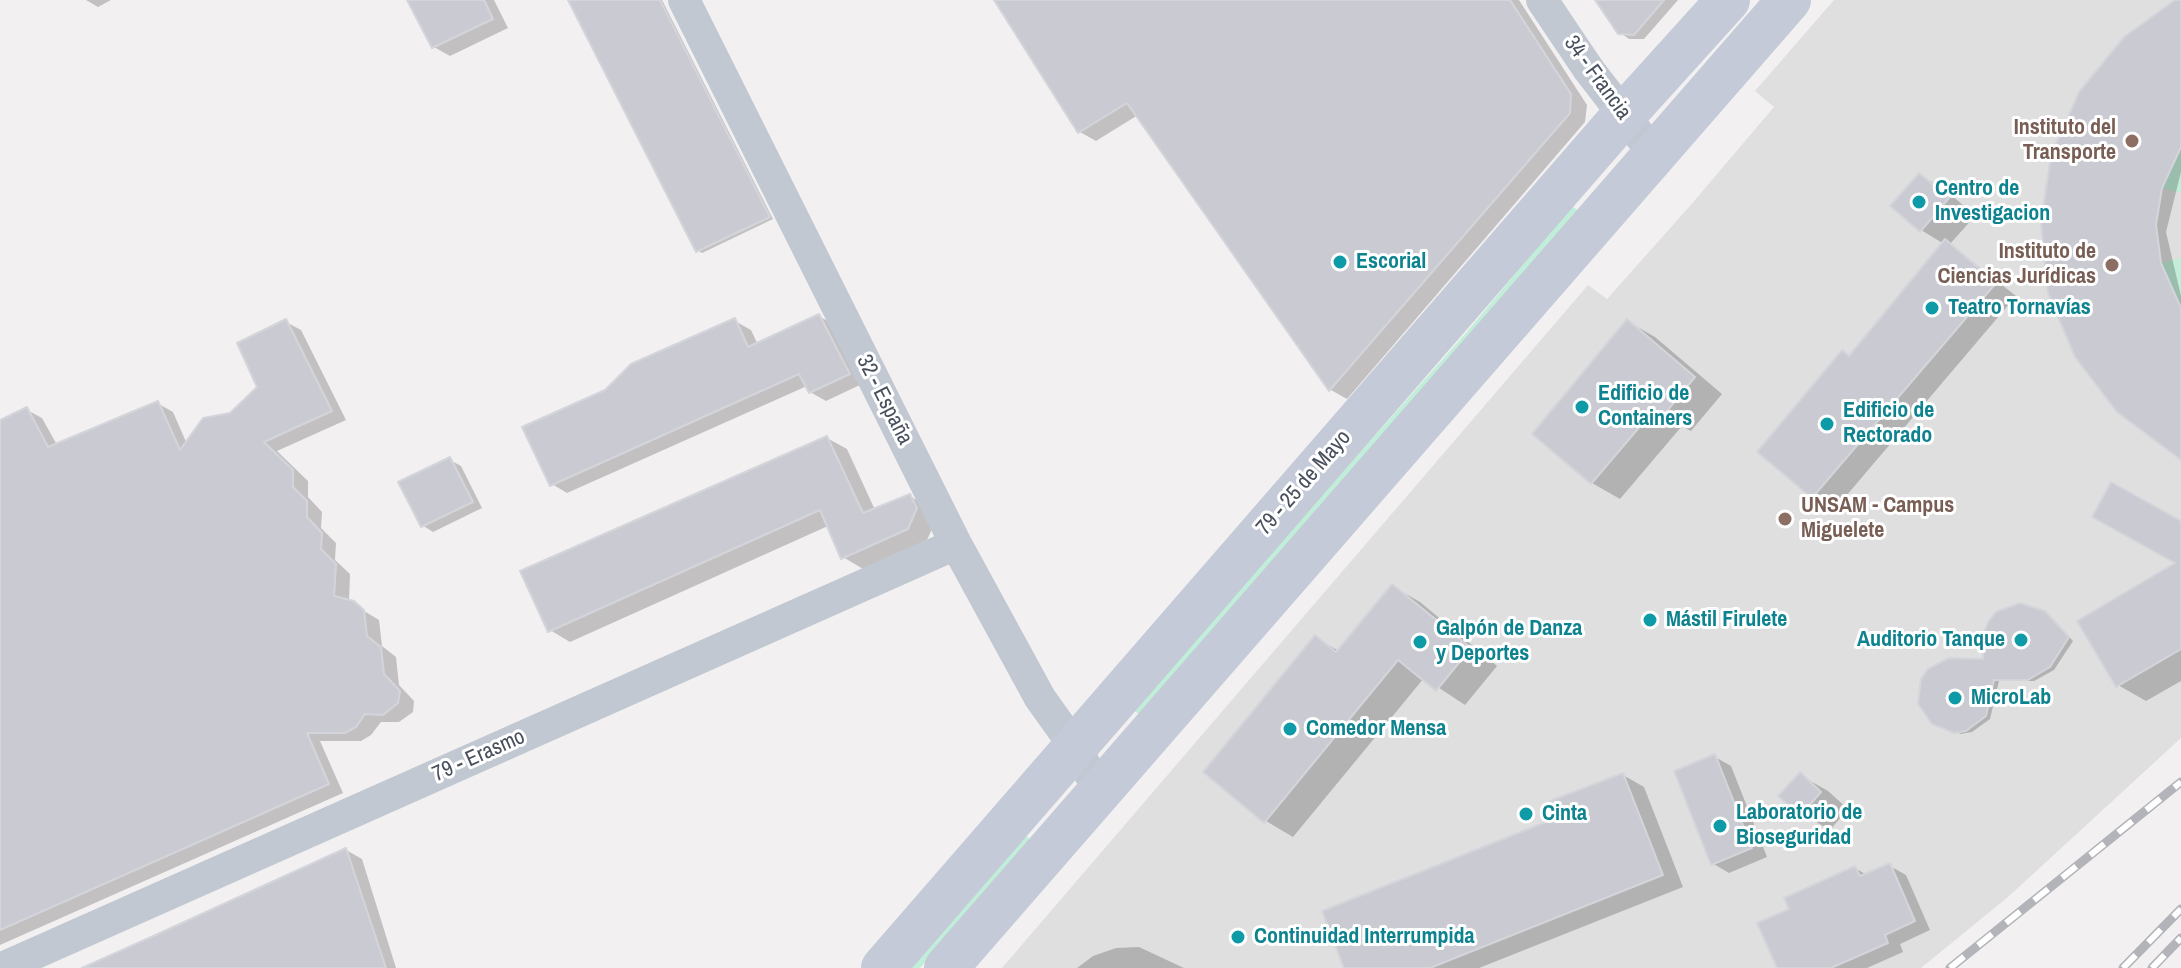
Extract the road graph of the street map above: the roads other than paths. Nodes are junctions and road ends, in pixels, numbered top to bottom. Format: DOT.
graph roads {
  1 [pos="684,0"];
  2 [pos="1542,0"];
  3 [pos="1728,0"];
  4 [pos="1789,0"];
  5 [pos="1623,116"];
  6 [pos="1654,154"];
  7 [pos="956,544"];
  8 [pos="1075,747"];
  9 [pos="1100,792"];
  10 [pos="2,968"];
  11 [pos="883,968"];
  12 [pos="946,968"];
  1 -- 7 [label="street, 32 - España"];
  2 -- 5 [label="street, 34 - Francia"];
  3 -- 5 [label="main road, 79 - 25 de Mayo"];
  4 -- 6 [label="main road"];
  5 -- 6 [label="street, 34 - Francia"];
  5 -- 8 [label="main road, 79 - 25 de Mayo"];
  6 -- 9 [label="main road"];
  7 -- 8 [label="street, 32 - España"];
  7 -- 10 [label="street, 79 - Erasmo"];
  8 -- 9 [label="street, 32 - España"];
  8 -- 11 [label="main road, 79 - 25 de Mayo"];
  9 -- 12 [label="main road"];
}
